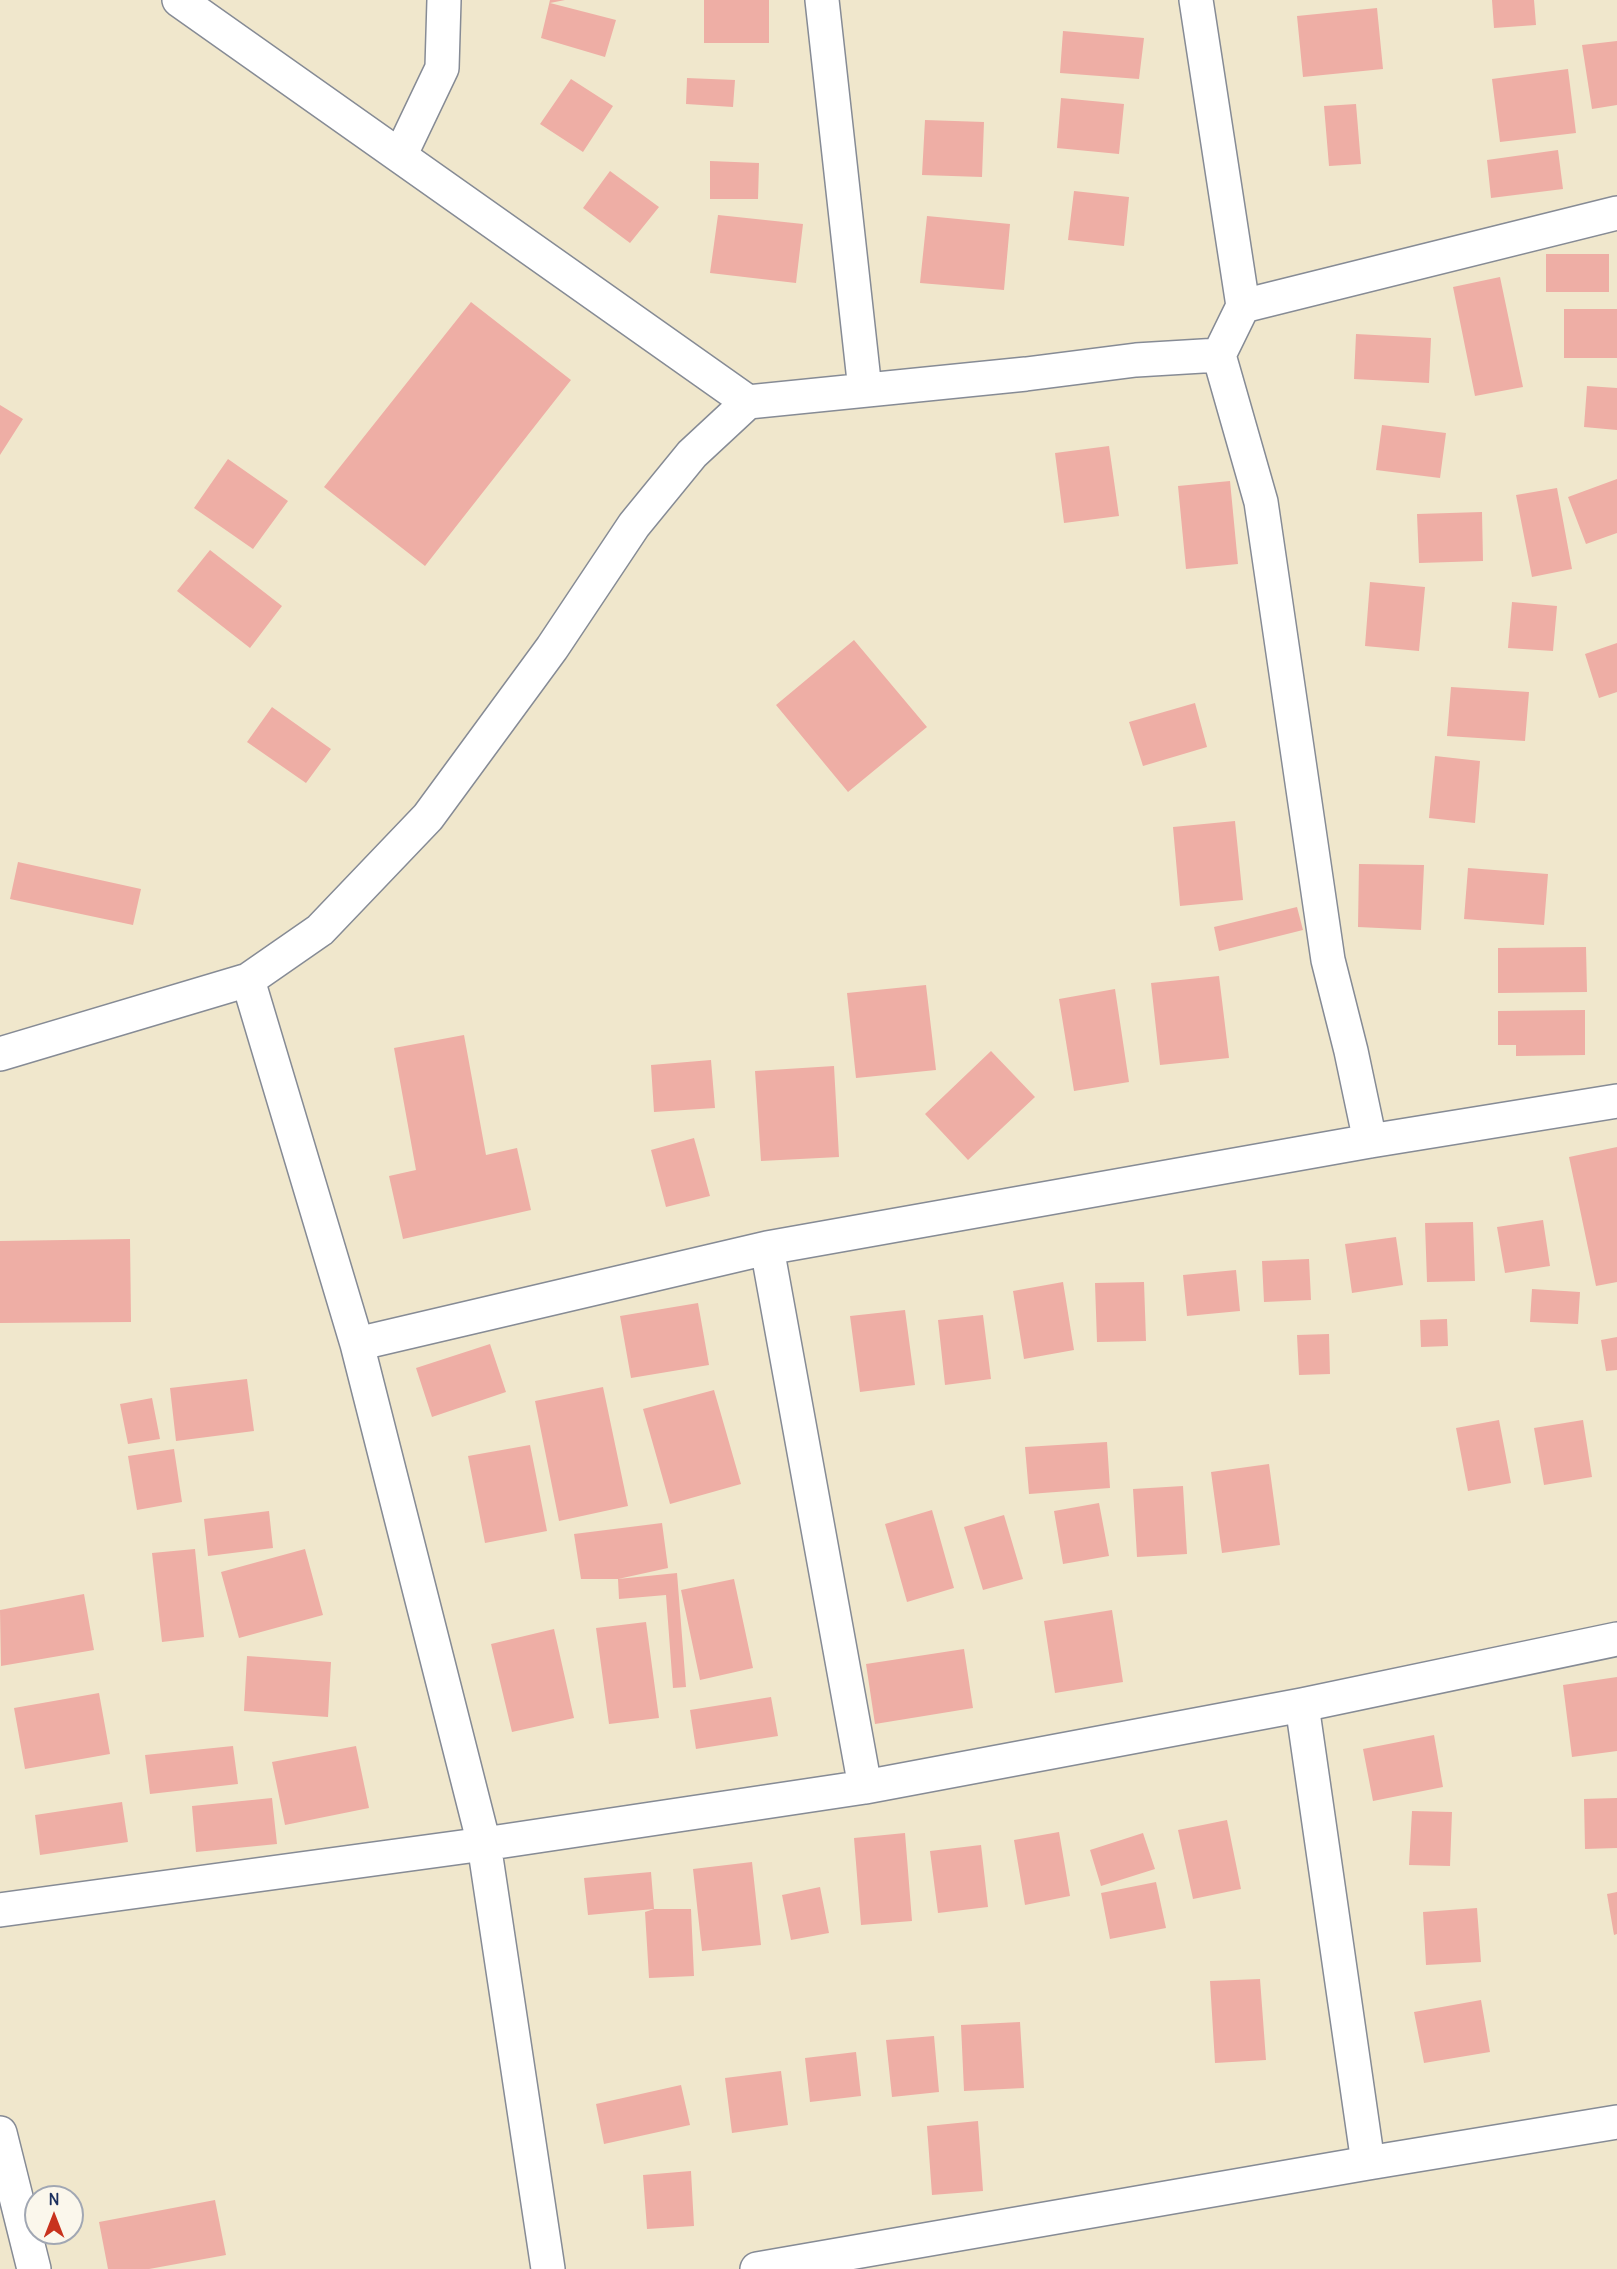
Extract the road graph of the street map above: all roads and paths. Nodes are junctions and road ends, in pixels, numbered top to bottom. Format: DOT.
graph roads {
  1 [pos="179,0"];
  2 [pos="444,0"];
  3 [pos="822,0"];
  4 [pos="1196,0"];
  5 [pos="400,156"];
  6 [pos="1617,213"];
  7 [pos="1243,306"];
  8 [pos="1220,355"];
  9 [pos="865,390"];
  10 [pos="748,402"];
  11 [pos="248,980"];
  12 [pos="0,1054"];
  13 [pos="1617,1101"];
  14 [pos="1370,1141"];
  15 [pos="767,1248"];
  16 [pos="357,1344"];
  17 [pos="1617,1639"];
  18 [pos="1302,1705"];
  19 [pos="865,1787"];
  20 [pos="484,1844"];
  21 [pos="0,1910"];
  22 [pos="1617,2122"];
  23 [pos="0,2133"];
  24 [pos="1368,2163"];
  25 [pos="34,2269"];
  26 [pos="548,2269"];
  27 [pos="757,2269"];
  1 -- 5 [label="street"];
  2 -- 5 [label="street"];
  3 -- 9 [label="street"];
  4 -- 7 [label="street"];
  5 -- 10 [label="street"];
  6 -- 7 [label="street"];
  7 -- 8 [label="street"];
  8 -- 9 [label="street"];
  8 -- 14 [label="street"];
  9 -- 10 [label="street"];
  10 -- 11 [label="street"];
  11 -- 12 [label="street"];
  11 -- 16 [label="street"];
  13 -- 14 [label="street"];
  14 -- 15 [label="street"];
  15 -- 16 [label="street"];
  15 -- 19 [label="street"];
  16 -- 20 [label="street"];
  17 -- 18 [label="street"];
  18 -- 19 [label="street"];
  18 -- 24 [label="street"];
  19 -- 20 [label="street"];
  20 -- 21 [label="street"];
  20 -- 26 [label="street"];
  22 -- 24 [label="street"];
  23 -- 25 [label="street"];
  24 -- 27 [label="street"];
}
